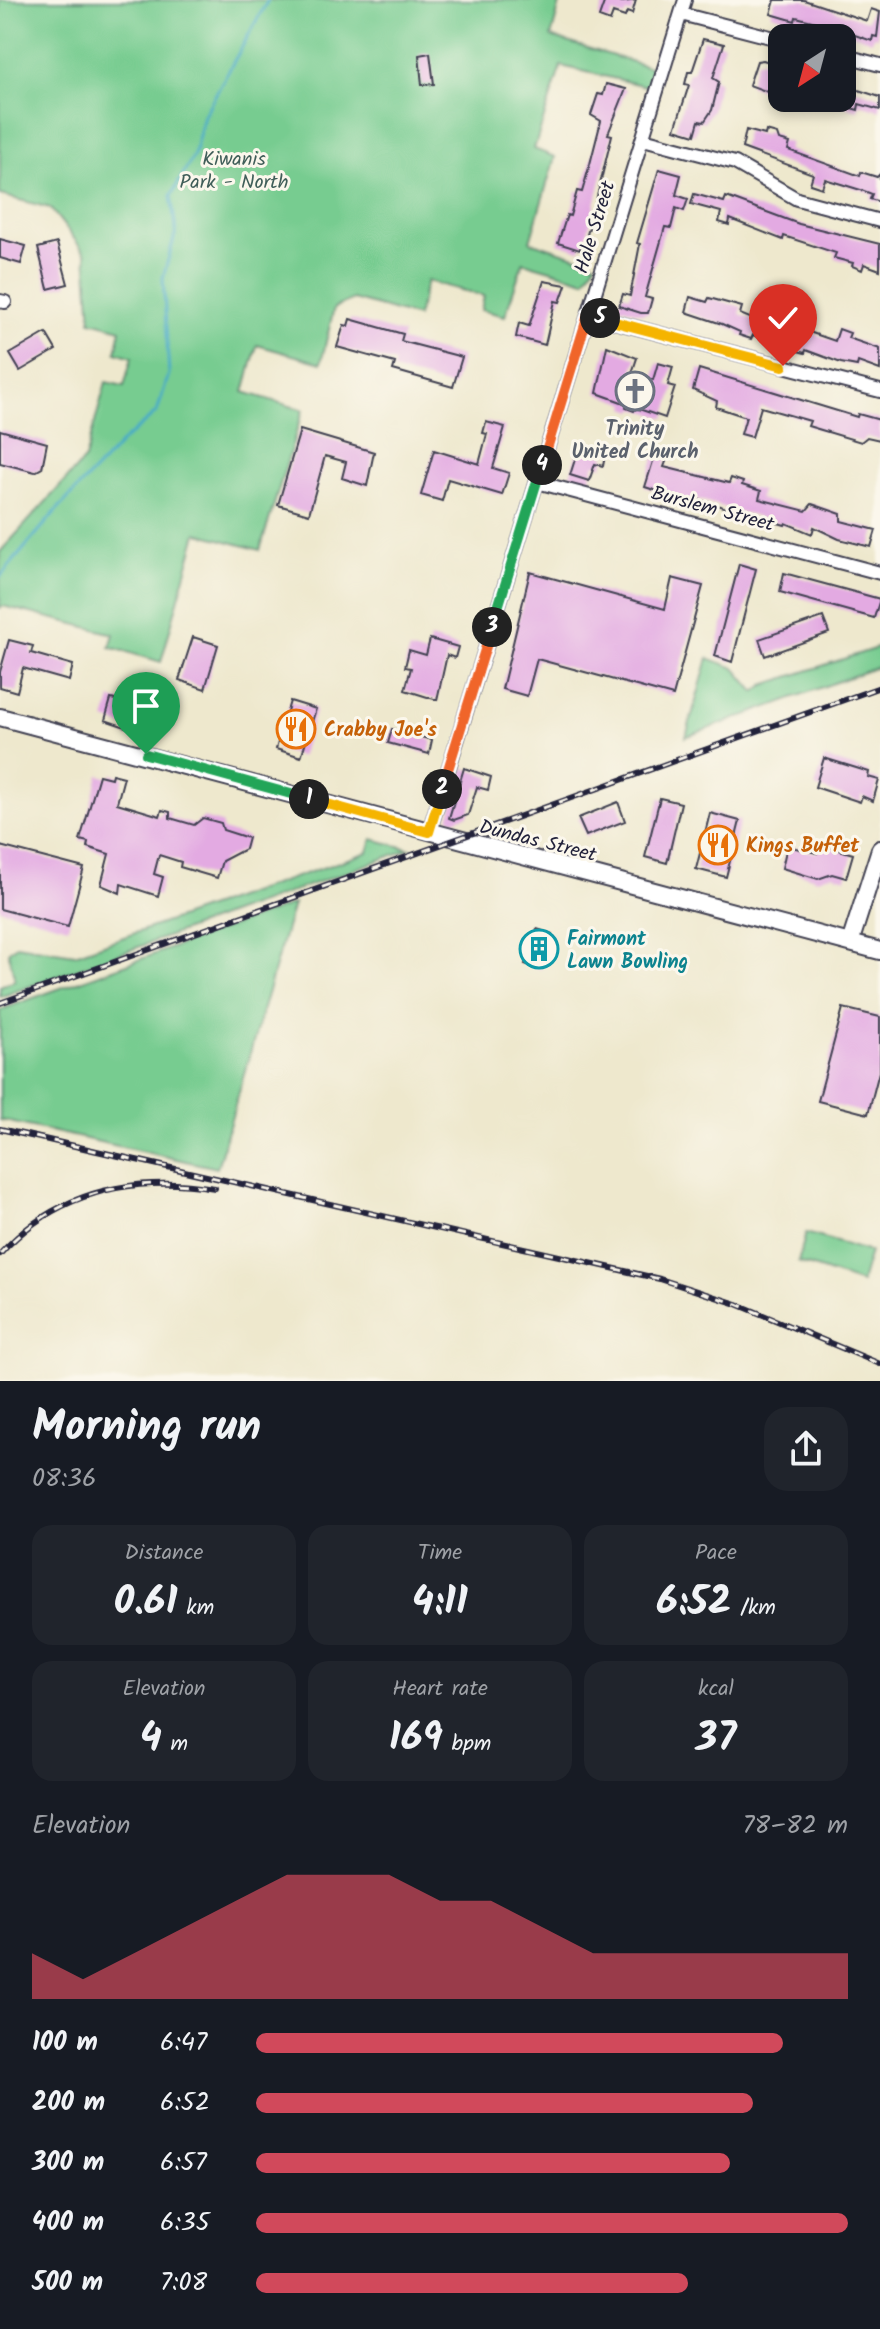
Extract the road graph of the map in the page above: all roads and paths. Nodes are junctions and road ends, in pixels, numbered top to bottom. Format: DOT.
graph roads {
  1 [pos="685,0"];
  2 [pos="681,14"];
  3 [pos="768,36"];
  4 [pos="856,59"];
  5 [pos="880,65"];
  6 [pos="643,139"];
  7 [pos="880,221"];
  8 [pos="588,315"];
  9 [pos="880,391"];
  10 [pos="537,482"];
  11 [pos="880,573"];
  12 [pos="0,717"];
  13 [pos="429,832"];
  14 [pos="880,849"];
  15 [pos="850,943"];
  16 [pos="880,951"];
  1 -- 2 [label="street, Hale Street"];
  2 -- 3 [label="street"];
  2 -- 6 [label="street, Hale Street"];
  4 -- 5 [label="street"];
  6 -- 7 [label="street"];
  6 -- 8 [label="street, Hale Street"];
  8 -- 9 [label="street"];
  8 -- 10 [label="street, Hale Street"];
  10 -- 11 [label="street, Burslem Street"];
  10 -- 13 [label="street, Hale Street"];
  12 -- 13 [label="main road, Dundas Street"];
  13 -- 15 [label="main road, Dundas Street"];
  14 -- 15 [label="main road"];
  15 -- 16 [label="main road, Dundas Street"];
}
